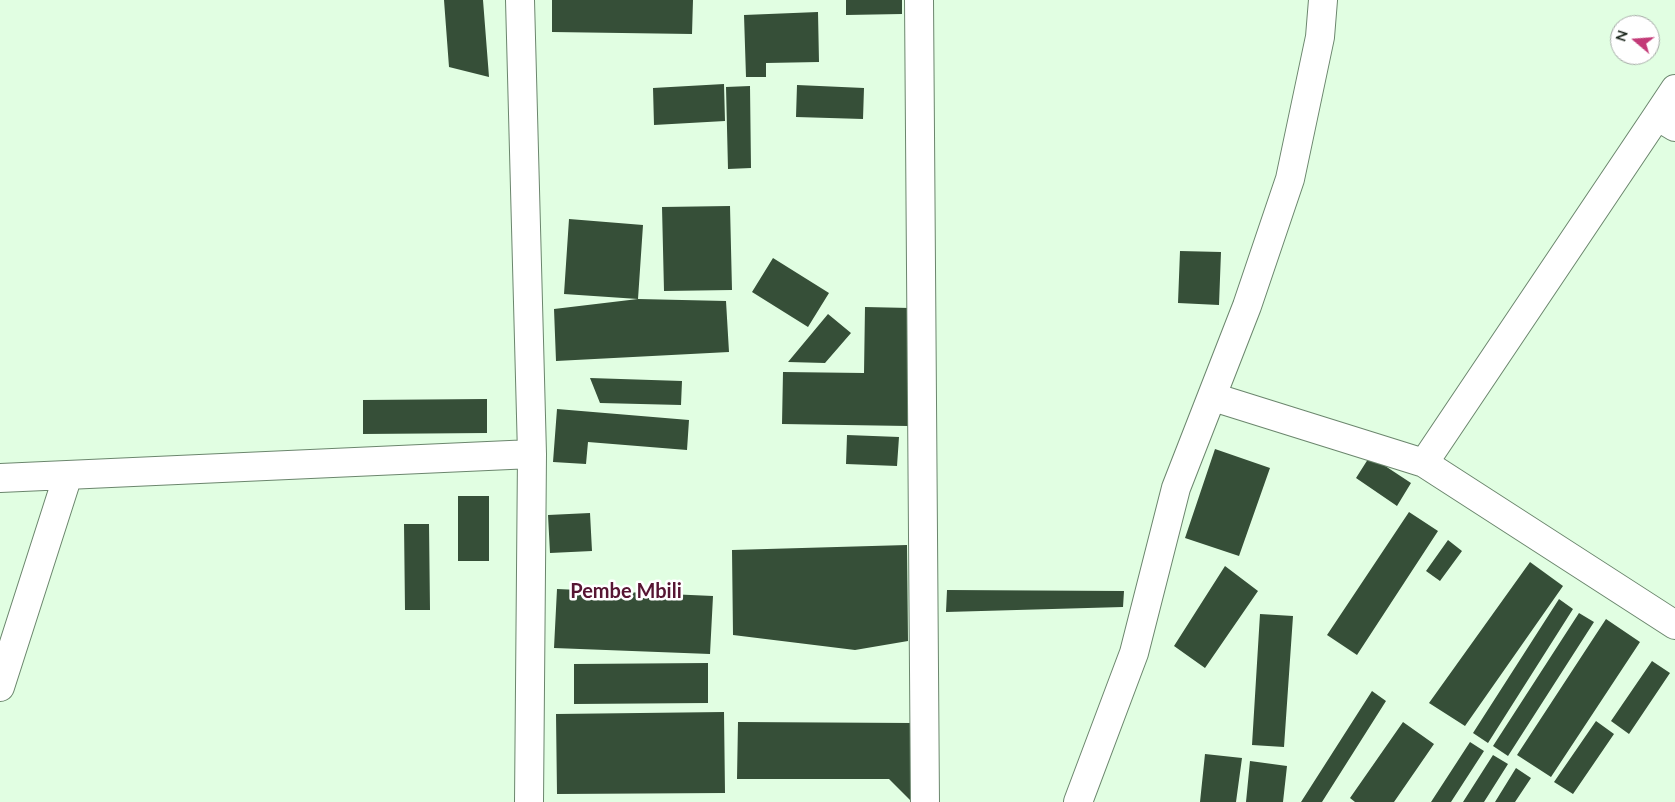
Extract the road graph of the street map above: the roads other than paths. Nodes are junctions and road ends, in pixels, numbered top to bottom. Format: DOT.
graph roads {
  1 [pos="520,0"];
  2 [pos="919,0"];
  3 [pos="1323,0"];
  4 [pos="1675,89"];
  5 [pos="1666,122"];
  6 [pos="1212,397"];
  7 [pos="532,454"];
  8 [pos="1424,463"];
  9 [pos="68,475"];
  10 [pos="0,478"];
  11 [pos="1675,625"];
  12 [pos="0,687"];
  13 [pos="528,802"];
  14 [pos="925,802"];
  15 [pos="1078,802"];
  1 -- 7 [label="street"];
  2 -- 14 [label="street"];
  3 -- 6 [label="street"];
  4 -- 5 [label="street"];
  5 -- 8 [label="street"];
  6 -- 8 [label="street"];
  6 -- 15 [label="street"];
  7 -- 9 [label="street"];
  7 -- 13 [label="street"];
  8 -- 11 [label="street"];
  9 -- 10 [label="street"];
  9 -- 12 [label="street"];
}
